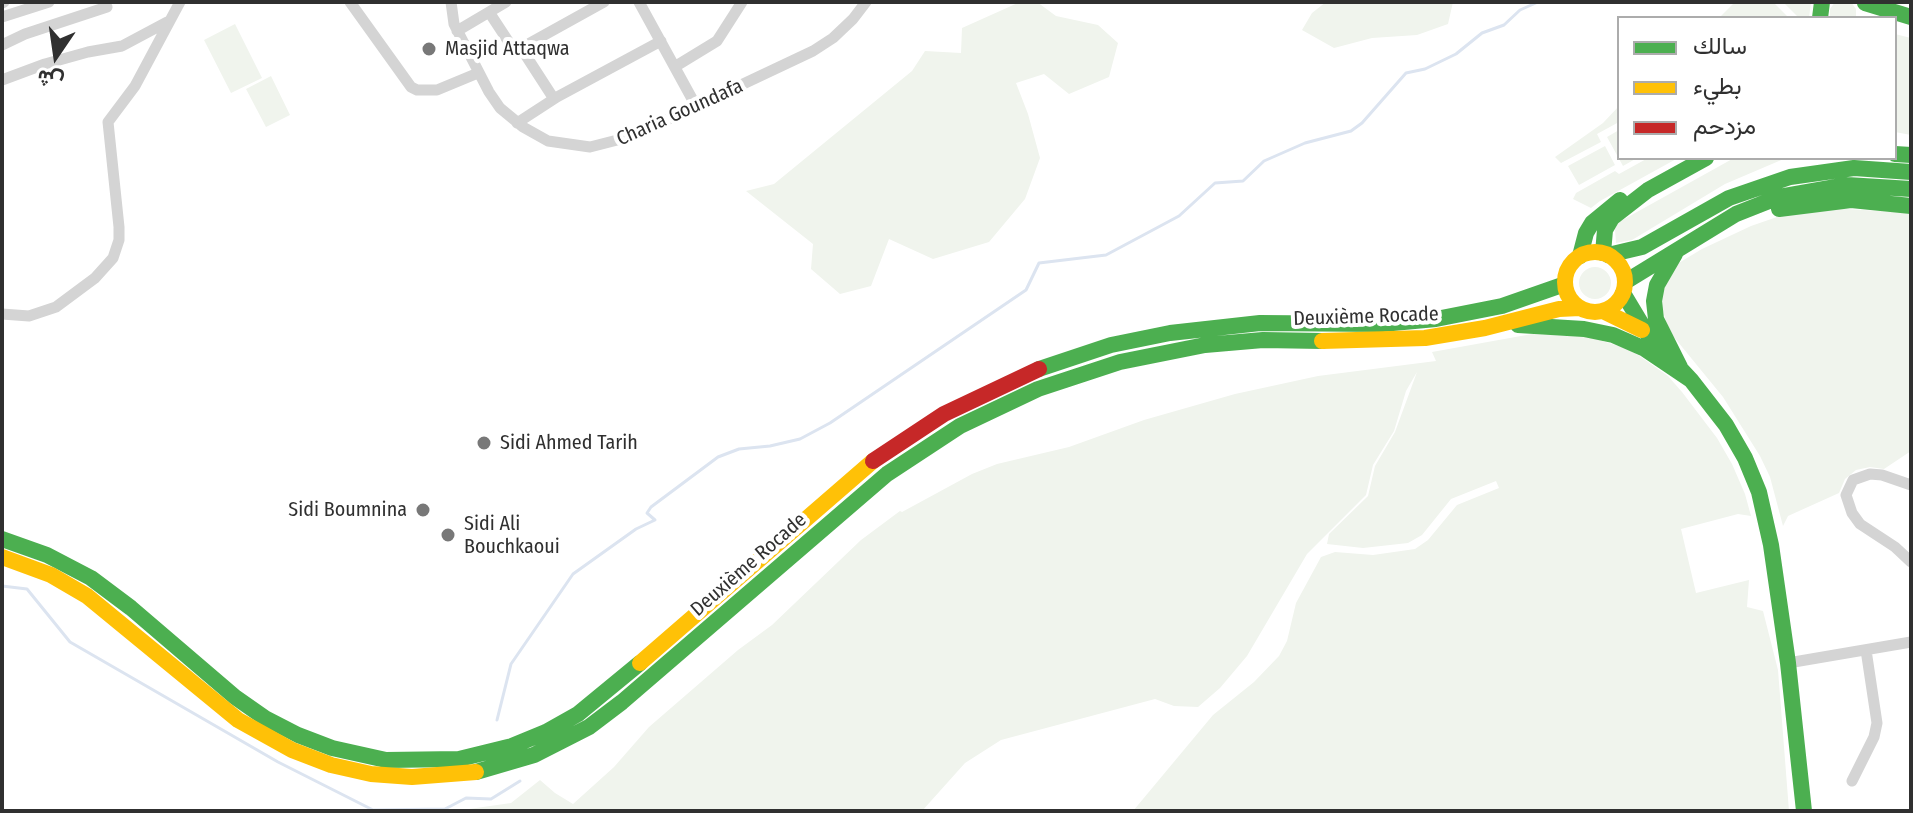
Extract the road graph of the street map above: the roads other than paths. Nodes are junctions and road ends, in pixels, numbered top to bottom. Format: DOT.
graph roads {
  1 [pos="49,2"];
  2 [pos="180,2"];
  3 [pos="350,2"];
  4 [pos="451,2"];
  5 [pos="506,2"];
  6 [pos="604,2"];
  7 [pos="639,2"];
  8 [pos="742,2"];
  9 [pos="866,2"];
  10 [pos="1864,2"];
  11 [pos="34,5"];
  12 [pos="107,7"];
  13 [pos="491,8"];
  14 [pos="2,17"];
  15 [pos="1911,17"];
  16 [pos="168,22"];
  17 [pos="457,31"];
  18 [pos="661,41"];
  19 [pos="2,45"];
  20 [pos="521,48"];
  21 [pos="676,66"];
  22 [pos="478,73"];
  23 [pos="2,80"];
  24 [pos="554,99"];
  25 [pos="696,106"];
  26 [pos="517,123"];
  27 [pos="1702,160"];
  28 [pos="1821,160"];
  29 [pos="1911,172"];
  30 [pos="1769,182"];
  31 [pos="1911,189"];
  32 [pos="1648,190"];
  33 [pos="1911,206"];
  34 [pos="1736,214"];
  35 [pos="1678,249"];
  36 [pos="1606,254"];
  37 [pos="1580,256"];
  38 [pos="1565,284"];
  39 [pos="1624,287"];
  40 [pos="1580,308"];
  41 [pos="1603,311"];
  42 [pos="2,314"];
  43 [pos="1494,326"];
  44 [pos="1647,333"];
  45 [pos="1680,367"];
  46 [pos="1691,380"];
  47 [pos="1911,485"];
  48 [pos="2,539"];
  49 [pos="2,557"];
  50 [pos="1911,562"];
  51 [pos="1911,642"];
  52 [pos="1866,650"];
  53 [pos="1788,663"];
  54 [pos="1852,781"];
  55 [pos="1804,811"];
  1 -- 11 [label="street"];
  2 -- 16 [label="street"];
  3 -- 22 [label="street"];
  4 -- 17 [label="street, Charia Goundafa"];
  5 -- 13 [label="street"];
  6 -- 20 [label="street"];
  7 -- 18 [label="street"];
  8 -- 21 [label="street"];
  9 -- 25 [label="street, Charia Goundafa"];
  10 -- 15 [label="main road"];
  11 -- 14 [label="street"];
  12 -- 19 [label="street"];
  13 -- 17 [label="street"];
  13 -- 20 [label="street"];
  16 -- 23 [label="street"];
  16 -- 42 [label="street"];
  17 -- 22 [label="street, Charia Goundafa"];
  18 -- 21 [label="street"];
  18 -- 24 [label="street"];
  20 -- 24 [label="street"];
  21 -- 25 [label="street"];
  22 -- 26 [label="street, Charia Goundafa"];
  24 -- 26 [label="street"];
  25 -- 26 [label="street, Charia Goundafa"];
  27 -- 32 [label="main road"];
  28 -- 30 [label="main road"];
  29 -- 30 [label="main road"];
  30 -- 36 [label="main road"];
  31 -- 34 [label="main road"];
  32 -- 36 [label="main road"];
  32 -- 37 [label="main road"];
  33 -- 34 [label="main road"];
  34 -- 35 [label="main road"];
  35 -- 39 [label="main road"];
  35 -- 45 [label="main road"];
  36 -- 37 [label="main road"];
  36 -- 39 [label="main road"];
  37 -- 38 [label="main road"];
  38 -- 40 [label="main road"];
  38 -- 48 [label="main road, Deuxième Rocade"];
  39 -- 41 [label="main road"];
  39 -- 44 [label="main road"];
  40 -- 41 [label="main road"];
  40 -- 43 [label="main road, Deuxième Rocade"];
  41 -- 44 [label="main road"];
  43 -- 46 [label="main road"];
  43 -- 49 [label="main road, Deuxième Rocade"];
  44 -- 45 [label="main road"];
  45 -- 46 [label="main road"];
  46 -- 53 [label="main road"];
  47 -- 50 [label="street"];
  51 -- 52 [label="street"];
  52 -- 53 [label="street"];
  52 -- 54 [label="street"];
  53 -- 55 [label="main road"];
}
